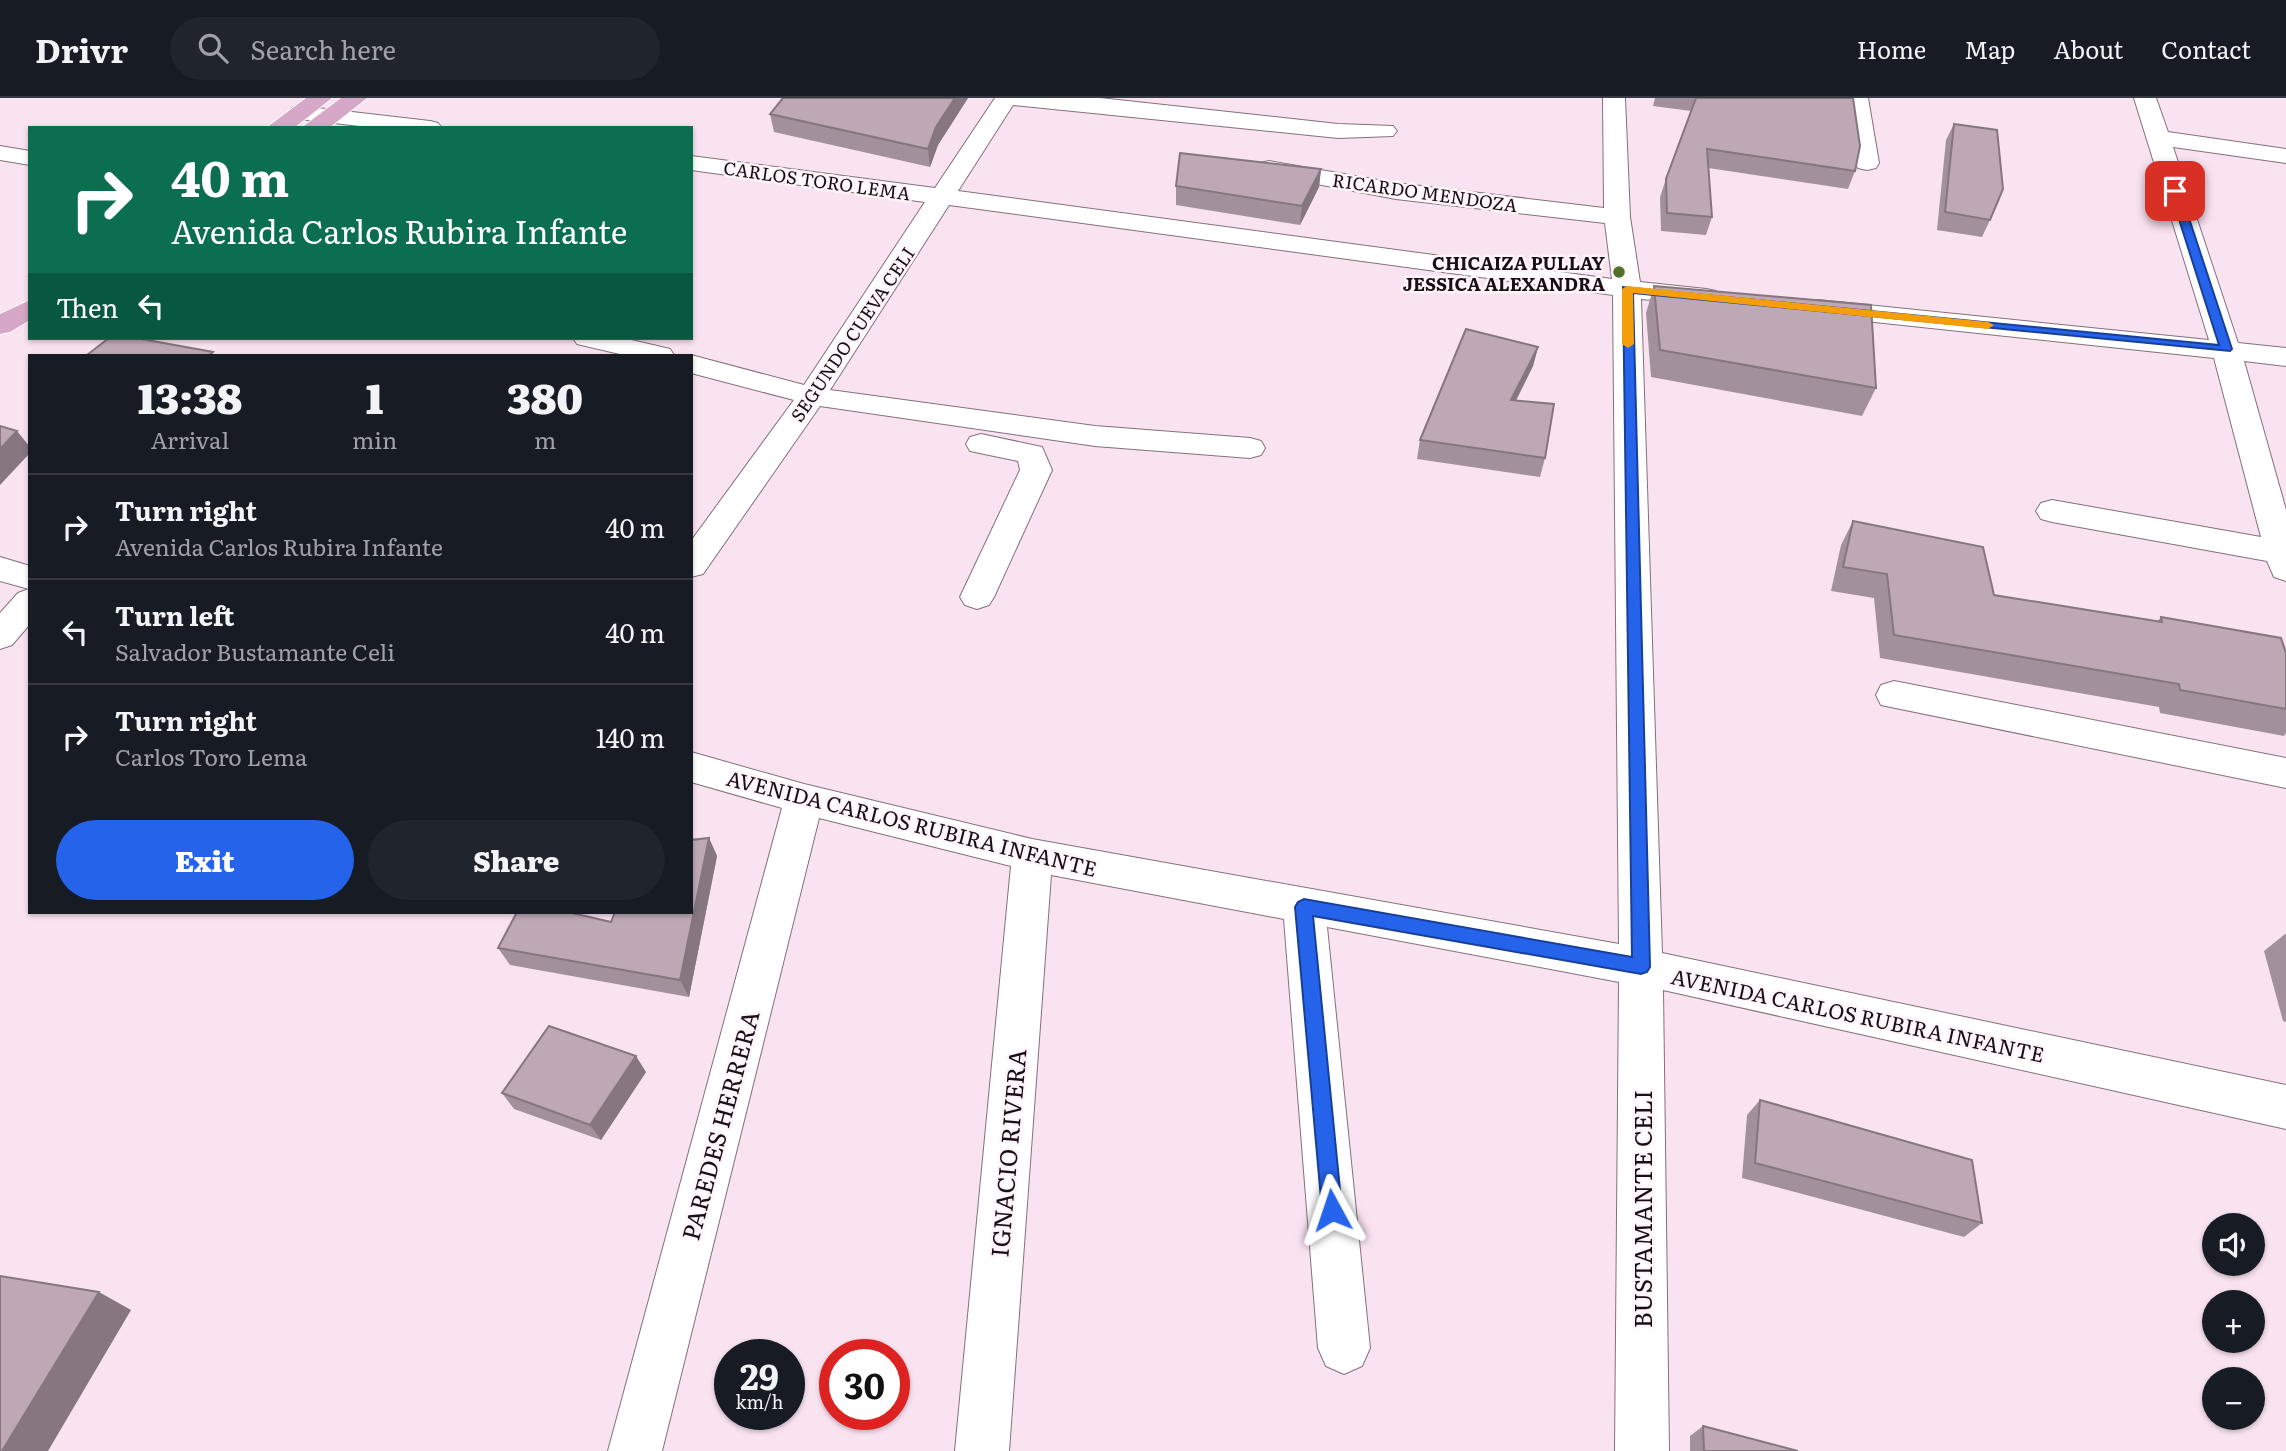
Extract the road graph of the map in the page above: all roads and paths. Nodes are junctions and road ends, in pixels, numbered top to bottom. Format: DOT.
graph roads {
  1 [pos="356,98"];
  2 [pos="1006,98"];
  3 [pos="1014,98"];
  4 [pos="1614,98"];
  5 [pos="1857,98"];
  6 [pos="2145,98"];
  7 [pos="317,113"];
  8 [pos="283,126"];
  9 [pos="415,126"];
  10 [pos="1385,131"];
  11 [pos="2158,138"];
  12 [pos="0,153"];
  13 [pos="2286,156"];
  14 [pos="28,158"];
  15 [pos="693,163"];
  16 [pos="1867,163"];
  17 [pos="1247,164"];
  18 [pos="943,198"];
  19 [pos="1617,218"];
  20 [pos="28,283"];
  21 [pos="1627,289"];
  22 [pos="0,299"];
  23 [pos="1739,300"];
  24 [pos="1794,306"];
  25 [pos="28,309"];
  26 [pos="0,326"];
  27 [pos="596,340"];
  28 [pos="2226,349"];
  29 [pos="656,354"];
  30 [pos="2286,357"];
  31 [pos="693,365"];
  32 [pos="806,406"];
  33 [pos="1250,448"];
  34 [pos="2052,511"];
  35 [pos="2284,560"];
  36 [pos="693,563"];
  37 [pos="0,569"];
  38 [pos="28,577"];
  39 [pos="977,597"];
  40 [pos="28,603"];
  41 [pos="0,636"];
  42 [pos="1894,695"];
  43 [pos="693,768"];
  44 [pos="2286,773"];
  45 [pos="804,799"];
  46 [pos="1032,855"];
  47 [pos="1304,907"];
  48 [pos="1641,967"];
  49 [pos="2286,1107"];
  50 [pos="1344,1348"];
  51 [pos="635,1451"];
  52 [pos="982,1451"];
  53 [pos="1642,1451"];
  1 -- 7 [label="main road"];
  2 -- 18 [label="street, SEGUNDO CUEVA CELI"];
  3 -- 10 [label="street"];
  4 -- 19 [label="street, BUSTAMANTE CELI"];
  5 -- 16 [label="street"];
  6 -- 11 [label="street"];
  7 -- 8 [label="main road"];
  7 -- 9 [label="street"];
  11 -- 13 [label="street"];
  11 -- 28 [label="street"];
  12 -- 14 [label="street"];
  15 -- 18 [label="street, CARLOS TORO LEMA"];
  17 -- 19 [label="street, RICARDO MENDOZA"];
  18 -- 21 [label="street, CARLOS TORO LEMA"];
  18 -- 32 [label="street, SEGUNDO CUEVA CELI"];
  19 -- 21 [label="street, BUSTAMANTE CELI"];
  20 -- 22 [label="main road"];
  21 -- 23 [label="street"];
  21 -- 48 [label="street, BUSTAMANTE CELI"];
  24 -- 28 [label="street"];
  25 -- 26 [label="main road"];
  27 -- 29 [label="street"];
  28 -- 30 [label="street"];
  28 -- 35 [label="street"];
  31 -- 32 [label="street"];
  32 -- 33 [label="street"];
  32 -- 36 [label="street, SEGUNDO CUEVA CELI"];
  32 -- 39 [label="street"];
  34 -- 35 [label="street"];
  37 -- 38 [label="street"];
  40 -- 41 [label="street"];
  42 -- 44 [label="street"];
  43 -- 45 [label="street, AVENIDA CARLOS RUBIRA INFANTE"];
  45 -- 46 [label="street, AVENIDA CARLOS RUBIRA INFANTE"];
  45 -- 51 [label="street, PAREDES HERRERA"];
  46 -- 47 [label="street, AVENIDA CARLOS RUBIRA INFANTE"];
  46 -- 52 [label="street, IGNACIO RIVERA"];
  47 -- 48 [label="street, AVENIDA CARLOS RUBIRA INFANTE"];
  47 -- 50 [label="street"];
  48 -- 49 [label="street, AVENIDA CARLOS RUBIRA INFANTE"];
  48 -- 53 [label="street, BUSTAMANTE CELI"];
}
